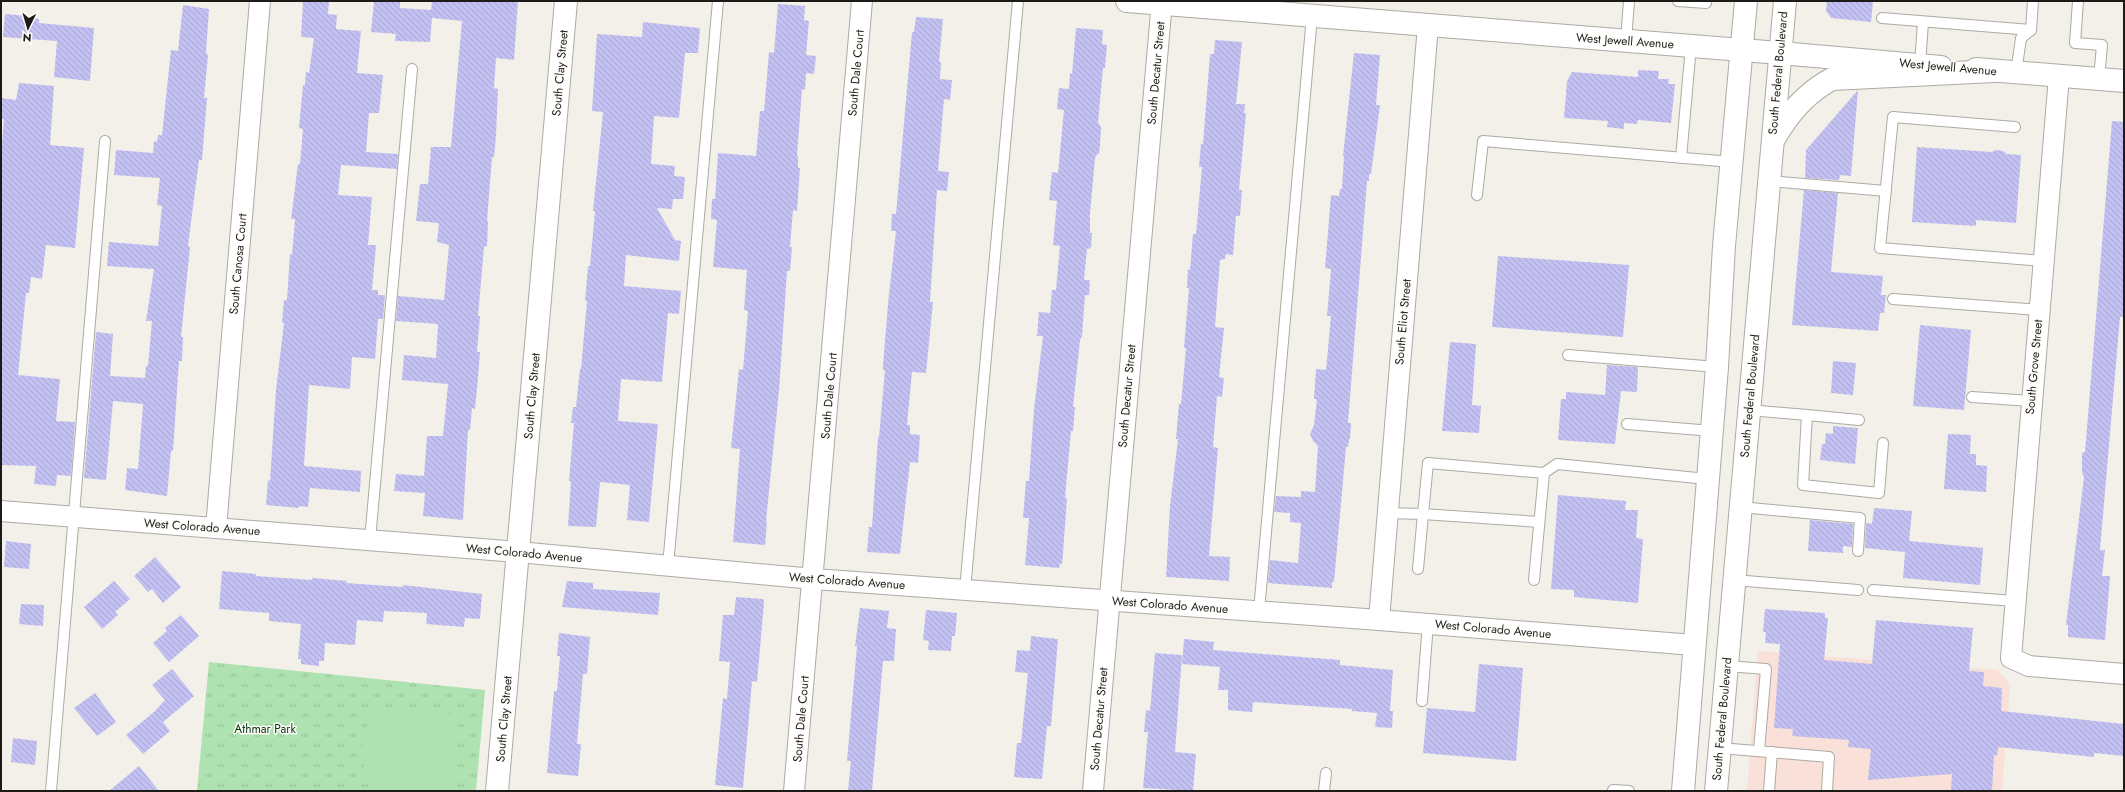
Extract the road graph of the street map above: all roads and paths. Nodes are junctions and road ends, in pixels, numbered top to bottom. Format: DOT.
graph roads {
  1 [pos="260,1"];
  2 [pos="566,1"];
  3 [pos="718,1"];
  4 [pos="862,1"];
  5 [pos="1018,1"];
  6 [pos="1127,1"];
  7 [pos="1629,1"];
  8 [pos="1678,1"];
  9 [pos="1706,1"];
  10 [pos="1746,1"];
  11 [pos="1784,1"];
  12 [pos="2033,1"];
  13 [pos="2078,1"];
  14 [pos="1162,2"];
  15 [pos="1312,16"];
  16 [pos="1882,18"];
  17 [pos="1923,22"];
  18 [pos="1428,25"];
  19 [pos="2030,30"];
  20 [pos="1626,41"];
  21 [pos="1691,46"];
  22 [pos="1742,50"];
  23 [pos="1780,53"];
  24 [pos="1920,65"];
  25 [pos="412,69"];
  26 [pos="1994,71"];
  27 [pos="2016,73"];
  28 [pos="2059,76"];
  29 [pos="2098,79"];
  30 [pos="2124,81"];
  31 [pos="2015,127"];
  32 [pos="105,141"];
  33 [pos="1772,142"];
  34 [pos="1681,158"];
  35 [pos="1732,162"];
  36 [pos="1769,181"];
  37 [pos="1886,191"];
  38 [pos="1477,195"];
  39 [pos="2043,261"];
  40 [pos="1893,299"];
  41 [pos="2039,310"];
  42 [pos="1568,355"];
  43 [pos="1717,367"];
  44 [pos="1972,397"];
  45 [pos="2031,401"];
  46 [pos="1749,410"];
  47 [pos="1807,415"];
  48 [pos="1859,420"];
  49 [pos="1627,424"];
  50 [pos="1712,431"];
  51 [pos="1883,443"];
  52 [pos="1544,473"];
  53 [pos="1707,479"];
  54 [pos="1740,507"];
  55 [pos="1,511"];
  56 [pos="1387,513"];
  57 [pos="1424,514"];
  58 [pos="75,517"];
  59 [pos="1539,522"];
  60 [pos="216,528"];
  61 [pos="370,540"];
  62 [pos="1858,551"];
  63 [pos="518,552"];
  64 [pos="668,566"];
  65 [pos="1418,569"];
  66 [pos="814,579"];
  67 [pos="1534,580"];
  68 [pos="1734,580"];
  69 [pos="965,590"];
  70 [pos="1858,590"];
  71 [pos="1873,590"];
  72 [pos="1109,601"];
  73 [pos="2014,601"];
  74 [pos="1259,611"];
  75 [pos="1378,620"];
  76 [pos="1428,624"];
  77 [pos="1694,646"];
  78 [pos="1727,666"];
  79 [pos="2124,674"];
  80 [pos="1422,701"];
  81 [pos="1720,748"];
  82 [pos="1759,751"];
  83 [pos="1772,752"];
  84 [pos="1326,773"];
  85 [pos="1613,790"];
  86 [pos="51,791"];
  87 [pos="497,791"];
  88 [pos="794,791"];
  89 [pos="1093,791"];
  90 [pos="1324,791"];
  91 [pos="1629,791"];
  92 [pos="1683,791"];
  93 [pos="1716,791"];
  94 [pos="1769,791"];
  95 [pos="1827,791"];
  1 -- 60 [label="street, South Canosa Court"];
  2 -- 63 [label="main road, South Clay Street"];
  3 -- 64 [label="lane"];
  4 -- 66 [label="street, South Dale Court"];
  5 -- 69 [label="lane"];
  6 -- 14 [label="main road, West Jewell Avenue"];
  7 -- 20 [label="lane"];
  8 -- 9 [label="lane"];
  10 -- 22 [label="main road"];
  11 -- 23 [label="main road, South Federal Boulevard"];
  12 -- 19 [label="lane"];
  13 -- 29 [label="lane"];
  14 -- 15 [label="main road, West Jewell Avenue"];
  14 -- 72 [label="street, South Decatur Street"];
  15 -- 18 [label="main road, West Jewell Avenue"];
  15 -- 74 [label="lane"];
  16 -- 17 [label="lane"];
  17 -- 19 [label="lane"];
  17 -- 24 [label="lane"];
  18 -- 20 [label="main road, West Jewell Avenue"];
  18 -- 56 [label="street, South Eliot Street"];
  19 -- 27 [label="lane"];
  20 -- 21 [label="main road, West Jewell Avenue"];
  21 -- 22 [label="main road, West Jewell Avenue"];
  21 -- 34 [label="lane"];
  22 -- 23 [label="main road, West Jewell Avenue"];
  22 -- 35 [label="main road"];
  23 -- 24 [label="main road, West Jewell Avenue"];
  23 -- 33 [label="main road, South Federal Boulevard"];
  24 -- 26 [label="main road, West Jewell Avenue"];
  25 -- 61 [label="lane"];
  26 -- 27 [label="main road, West Jewell Avenue"];
  26 -- 33 [label="main road"];
  27 -- 28 [label="main road, West Jewell Avenue"];
  28 -- 29 [label="main road, West Jewell Avenue"];
  28 -- 39 [label="street, South Grove Street"];
  29 -- 30 [label="main road, West Jewell Avenue"];
  31 -- 37 [label="lane"];
  32 -- 58 [label="lane"];
  33 -- 36 [label="main road, South Federal Boulevard"];
  34 -- 35 [label="lane"];
  34 -- 38 [label="lane"];
  35 -- 43 [label="main road"];
  36 -- 37 [label="lane"];
  36 -- 46 [label="main road, South Federal Boulevard"];
  37 -- 39 [label="lane"];
  39 -- 41 [label="street, South Grove Street"];
  40 -- 41 [label="lane"];
  41 -- 45 [label="street, South Grove Street"];
  42 -- 43 [label="lane"];
  43 -- 50 [label="main road"];
  44 -- 45 [label="lane"];
  45 -- 73 [label="street, South Grove Street"];
  46 -- 47 [label="lane"];
  46 -- 54 [label="main road, South Federal Boulevard"];
  47 -- 48 [label="lane"];
  47 -- 51 [label="lane"];
  49 -- 50 [label="lane"];
  50 -- 53 [label="main road"];
  52 -- 53 [label="lane"];
  52 -- 57 [label="lane"];
  52 -- 59 [label="lane"];
  53 -- 77 [label="main road"];
  54 -- 62 [label="lane"];
  54 -- 68 [label="main road, South Federal Boulevard"];
  55 -- 58 [label="street, West Colorado Avenue"];
  56 -- 57 [label="lane"];
  56 -- 75 [label="street, South Eliot Street"];
  57 -- 59 [label="lane"];
  57 -- 65 [label="lane"];
  58 -- 60 [label="street, West Colorado Avenue"];
  58 -- 86 [label="lane"];
  59 -- 67 [label="lane"];
  60 -- 61 [label="street, West Colorado Avenue"];
  61 -- 63 [label="street, West Colorado Avenue"];
  63 -- 64 [label="street, West Colorado Avenue"];
  63 -- 87 [label="main road, South Clay Street"];
  64 -- 66 [label="street, West Colorado Avenue"];
  66 -- 69 [label="street, West Colorado Avenue"];
  66 -- 88 [label="street, South Dale Court"];
  68 -- 70 [label="lane"];
  68 -- 78 [label="main road, South Federal Boulevard"];
  69 -- 72 [label="street, West Colorado Avenue"];
  71 -- 73 [label="lane"];
  72 -- 74 [label="street, West Colorado Avenue"];
  72 -- 89 [label="street, South Decatur Street"];
  73 -- 79 [label="street, South Grove Street"];
  74 -- 75 [label="street, West Colorado Avenue"];
  75 -- 76 [label="street, West Colorado Avenue"];
  76 -- 77 [label="street, West Colorado Avenue"];
  76 -- 80 [label="lane"];
  77 -- 92 [label="main road"];
  78 -- 81 [label="main road, South Federal Boulevard"];
  78 -- 82 [label="lane"];
  81 -- 82 [label="lane"];
  81 -- 93 [label="main road, South Federal Boulevard"];
  82 -- 83 [label="lane"];
  83 -- 94 [label="lane"];
  83 -- 95 [label="lane"];
  84 -- 90 [label="lane"];
  85 -- 91 [label="lane"];
}
